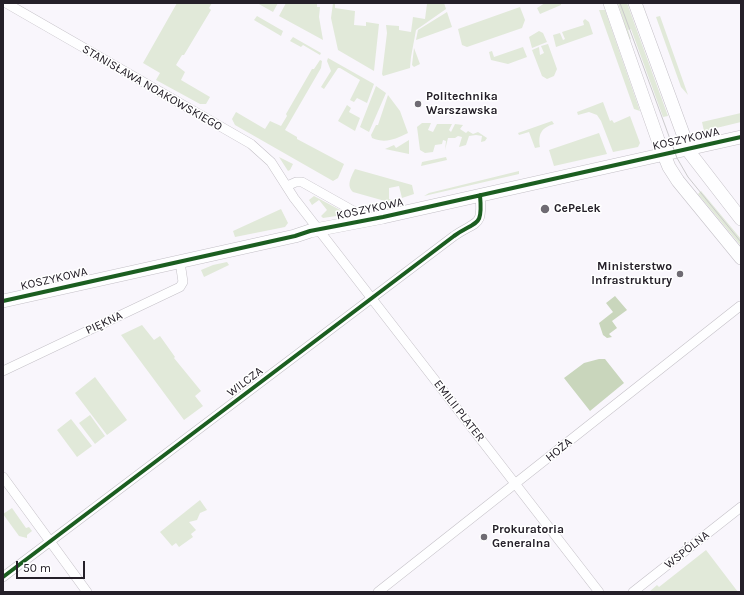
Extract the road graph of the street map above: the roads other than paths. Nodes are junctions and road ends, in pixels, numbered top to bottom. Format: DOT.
graph roads {
  1 [pos="6,3"];
  2 [pos="610,3"];
  3 [pos="635,3"];
  4 [pos="741,136"];
  5 [pos="689,149"];
  6 [pos="664,155"];
  7 [pos="287,186"];
  8 [pos="480,195"];
  9 [pos="383,217"];
  10 [pos="741,219"];
  11 [pos="319,230"];
  12 [pos="741,258"];
  13 [pos="180,262"];
  14 [pos="372,298"];
  15 [pos="3,301"];
  16 [pos="740,306"];
  17 [pos="3,371"];
  18 [pos="3,477"];
  19 [pos="515,484"];
  20 [pos="741,507"];
  21 [pos="50,541"];
  22 [pos="3,577"];
  23 [pos="87,592"];
  24 [pos="378,592"];
  25 [pos="599,592"];
  26 [pos="633,592"];
  1 -- 7 [label="street, STANISŁAWA NOAKOWSKIEGO"];
  2 -- 6 [label="street"];
  3 -- 5 [label="street"];
  4 -- 5 [label="street, KOSZYKOWA"];
  5 -- 6 [label="street, KOSZYKOWA"];
  5 -- 10 [label="street"];
  6 -- 8 [label="street, KOSZYKOWA"];
  6 -- 12 [label="street"];
  7 -- 9 [label="street"];
  7 -- 11 [label="street, STANISŁAWA NOAKOWSKIEGO"];
  8 -- 9 [label="street, KOSZYKOWA"];
  8 -- 14 [label="street, WILCZA"];
  9 -- 11 [label="street, KOSZYKOWA"];
  11 -- 13 [label="street, KOSZYKOWA"];
  11 -- 14 [label="street, EMILII PLATER"];
  13 -- 15 [label="street, KOSZYKOWA"];
  13 -- 17 [label="street, PIĘKNA"];
  14 -- 19 [label="street, EMILII PLATER"];
  14 -- 21 [label="street, WILCZA"];
  16 -- 19 [label="street, HOŻA"];
  18 -- 21 [label="street"];
  19 -- 24 [label="street, HOŻA"];
  19 -- 25 [label="street, EMILII PLATER"];
  20 -- 26 [label="street, WSPÓLNA"];
  21 -- 22 [label="street, WILCZA"];
  21 -- 23 [label="street"];
}
